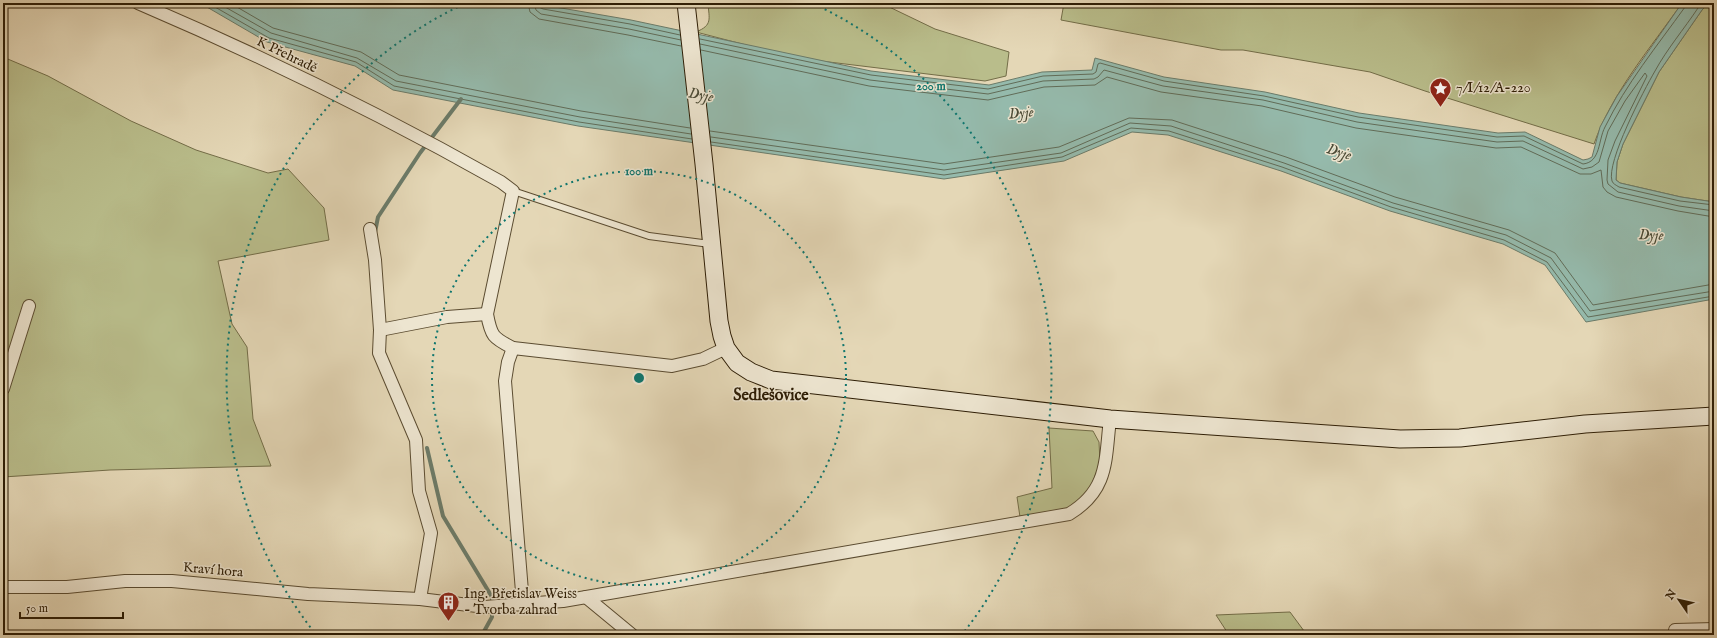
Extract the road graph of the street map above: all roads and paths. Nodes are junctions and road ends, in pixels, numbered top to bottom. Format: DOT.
graph roads {
  1 [pos="138,3"];
  2 [pos="687,11"];
  3 [pos="513,191"];
  4 [pos="370,229"];
  5 [pos="712,244"];
  6 [pos="29,306"];
  7 [pos="486,314"];
  8 [pos="380,330"];
  9 [pos="513,348"];
  10 [pos="726,348"];
  11 [pos="3,390"];
  12 [pos="1714,416"];
  13 [pos="1110,419"];
  14 [pos="3,587"];
  15 [pos="586,598"];
  16 [pos="420,599"];
  17 [pos="523,604"];
  18 [pos="1714,629"];
  19 [pos="632,635"];
  20 [pos="1679,635"];
  1 -- 3 [label="street, K Přehradě"];
  2 -- 5 [label="street"];
  3 -- 5 [label="lane"];
  3 -- 7 [label="street"];
  4 -- 8 [label="street"];
  5 -- 10 [label="street"];
  6 -- 11 [label="street"];
  7 -- 8 [label="street"];
  7 -- 9 [label="street"];
  8 -- 16 [label="street"];
  9 -- 10 [label="street"];
  9 -- 17 [label="street"];
  10 -- 13 [label="street"];
  12 -- 13 [label="street"];
  13 -- 15 [label="street, Kraví hora"];
  14 -- 16 [label="street, Kraví hora"];
  15 -- 17 [label="street, Kraví hora"];
  15 -- 19 [label="street"];
  16 -- 17 [label="street, Kraví hora"];
  18 -- 20 [label="street"];
}
